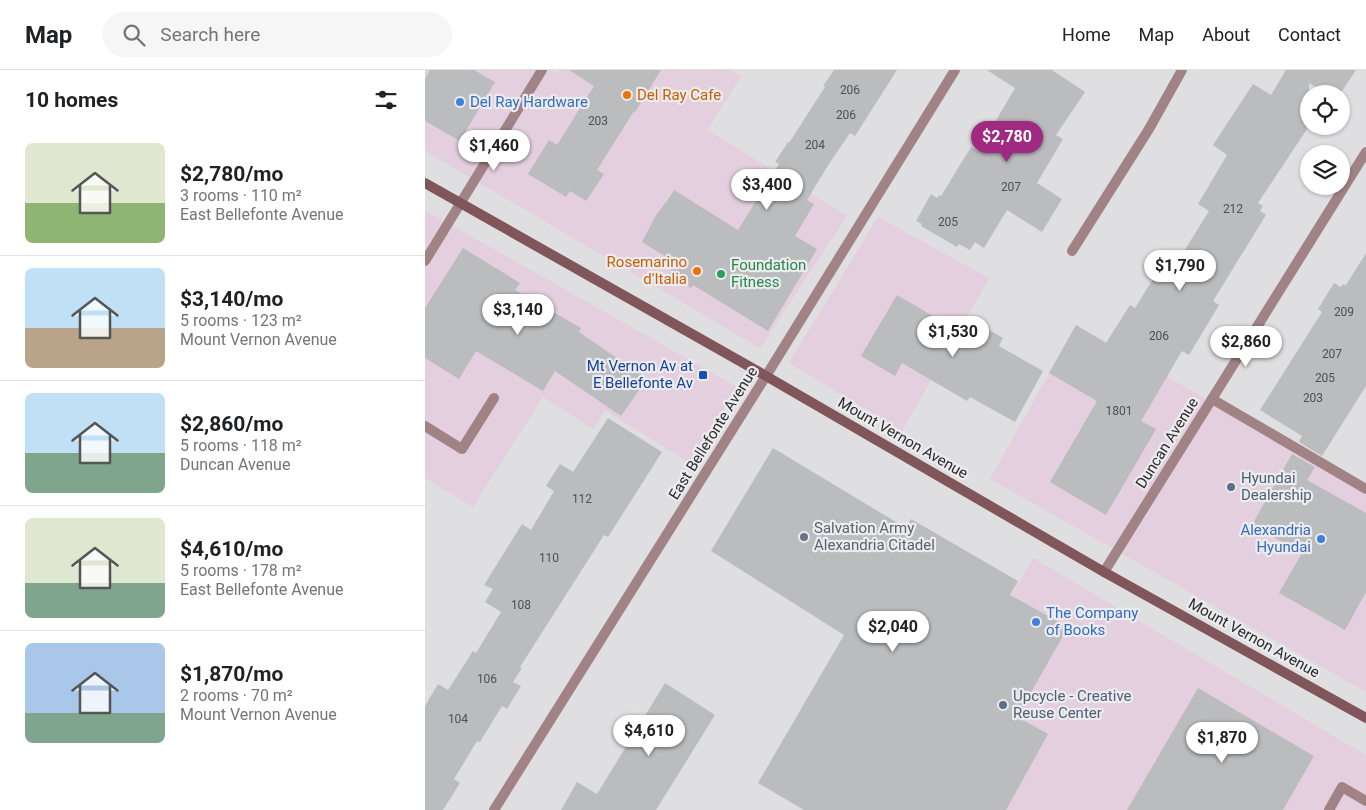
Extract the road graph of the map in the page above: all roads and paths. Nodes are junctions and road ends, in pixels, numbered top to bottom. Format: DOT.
graph roads {
  1 [pos="542,70"];
  2 [pos="955,70"];
  3 [pos="1182,70"];
  4 [pos="1366,152"];
  5 [pos="425,183"];
  6 [pos="460,203"];
  7 [pos="1073,251"];
  8 [pos="425,261"];
  9 [pos="766,376"];
  10 [pos="494,398"];
  11 [pos="1212,399"];
  12 [pos="425,426"];
  13 [pos="1366,488"];
  14 [pos="1104,572"];
  15 [pos="1366,718"];
  16 [pos="1366,801"];
  17 [pos="494,810"];
  18 [pos="1329,810"];
  1 -- 6 [label="street"];
  2 -- 9 [label="street, East Bellefonte Avenue"];
  3 -- 7 [label="street"];
  4 -- 11 [label="street, Duncan Avenue"];
  5 -- 6 [label="main road, Mount Vernon Avenue"];
  6 -- 8 [label="street"];
  6 -- 9 [label="main road, Mount Vernon Avenue"];
  9 -- 14 [label="main road, Mount Vernon Avenue"];
  9 -- 17 [label="street, East Bellefonte Avenue"];
  10 -- 12 [label="street"];
  11 -- 13 [label="street"];
  11 -- 14 [label="street, Duncan Avenue"];
  14 -- 15 [label="main road, Mount Vernon Avenue"];
  16 -- 18 [label="street"];
}
